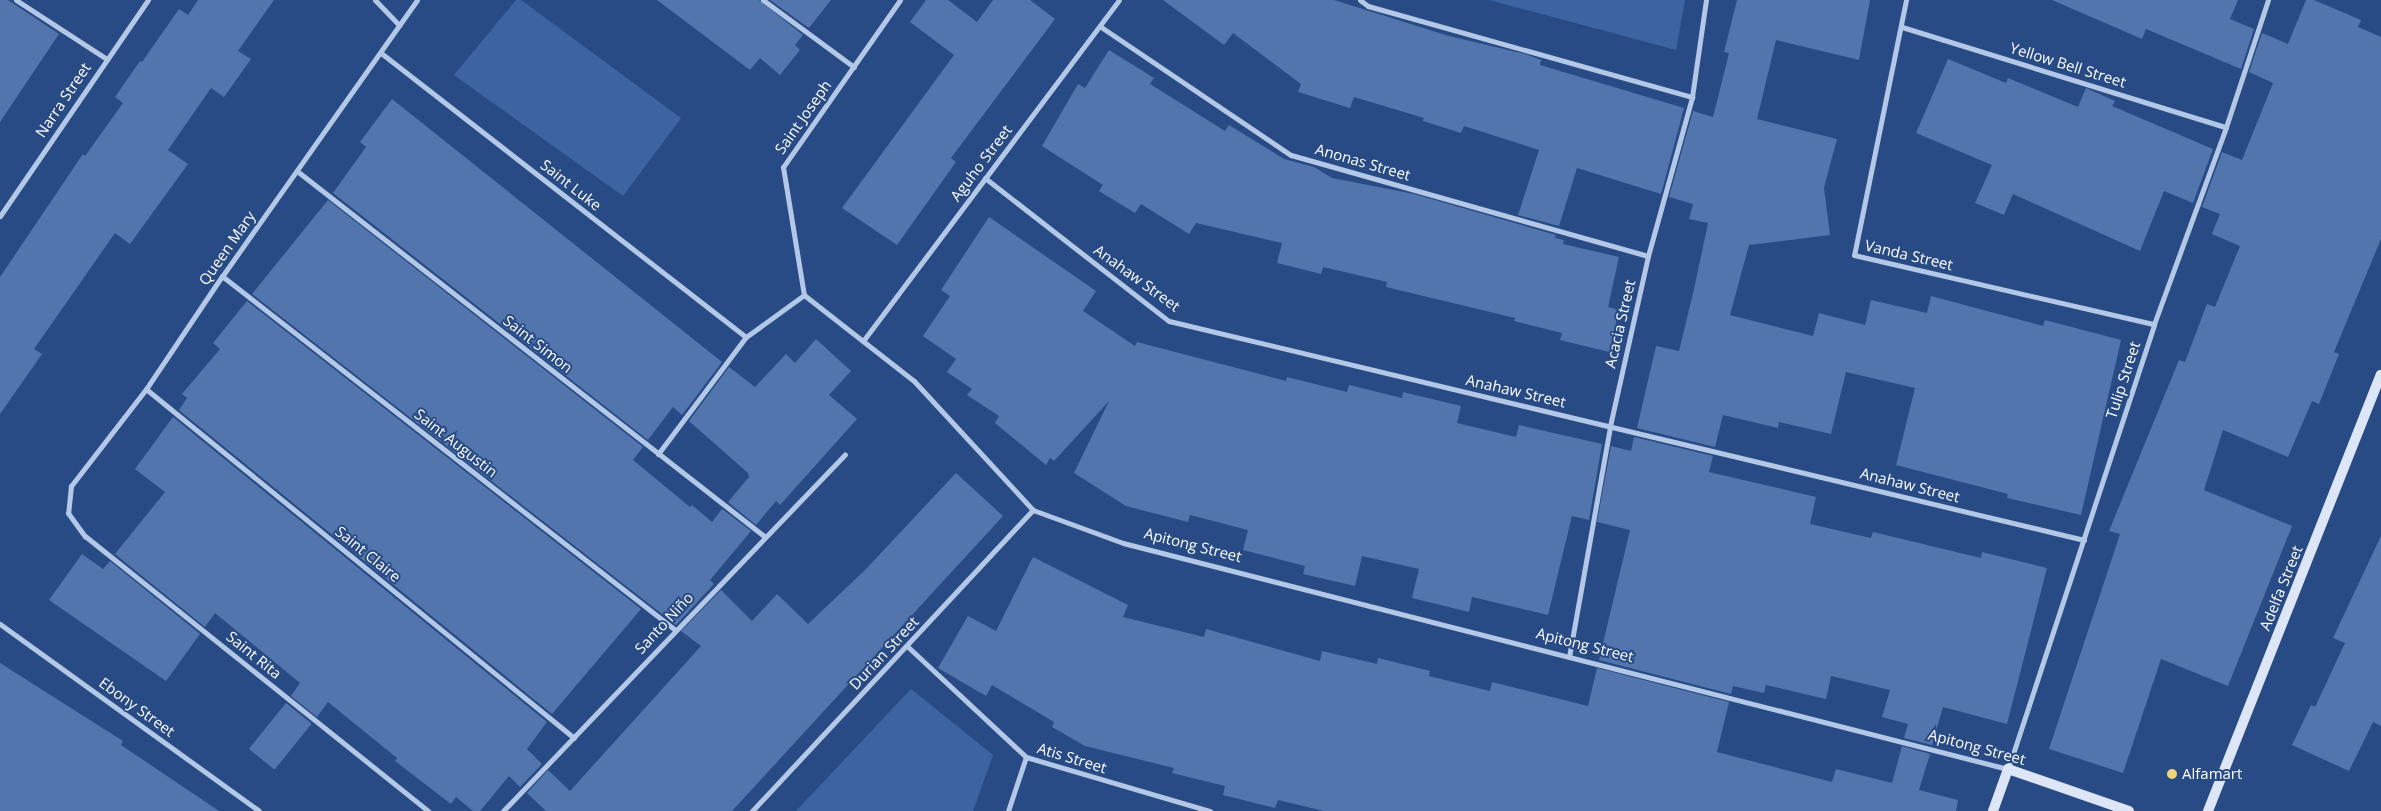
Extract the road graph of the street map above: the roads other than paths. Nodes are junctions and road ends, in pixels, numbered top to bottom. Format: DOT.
graph roads {
  1 [pos="16,0"];
  2 [pos="148,0"];
  3 [pos="375,0"];
  4 [pos="417,0"];
  5 [pos="764,0"];
  6 [pos="900,0"];
  7 [pos="1119,0"];
  8 [pos="1360,0"];
  9 [pos="1373,0"];
  10 [pos="1706,0"];
  11 [pos="1906,0"];
  12 [pos="2268,0"];
  13 [pos="1368,6"];
  14 [pos="399,26"];
  15 [pos="1101,27"];
  16 [pos="1902,27"];
  17 [pos="380,53"];
  18 [pos="106,59"];
  19 [pos="854,67"];
  20 [pos="1692,96"];
  21 [pos="2226,127"];
  22 [pos="297,171"];
  23 [pos="985,178"];
  24 [pos="0,216"];
  25 [pos="1648,256"];
  26 [pos="222,276"];
  27 [pos="804,295"];
  28 [pos="2154,324"];
  29 [pos="746,337"];
  30 [pos="863,341"];
  31 [pos="2381,375"];
  32 [pos="146,390"];
  33 [pos="1610,426"];
  34 [pos="658,454"];
  35 [pos="845,454"];
  36 [pos="1033,510"];
  37 [pos="68,513"];
  38 [pos="764,536"];
  39 [pos="2084,540"];
  40 [pos="0,624"];
  41 [pos="674,629"];
  42 [pos="907,646"];
  43 [pos="1569,657"];
  44 [pos="574,738"];
  45 [pos="1026,757"];
  46 [pos="2008,769"];
  47 [pos="1194,809"];
  48 [pos="259,811"];
  49 [pos="428,811"];
  50 [pos="502,811"];
  51 [pos="752,811"];
  52 [pos="1008,811"];
  53 [pos="1210,811"];
  54 [pos="1993,811"];
  55 [pos="2130,811"];
  56 [pos="2208,811"];
  1 -- 18 [label="street"];
  2 -- 18 [label="street, Narra Street"];
  3 -- 14 [label="street"];
  4 -- 14 [label="street, Queen Mary"];
  5 -- 19 [label="street"];
  6 -- 19 [label="street, Saint Joseph"];
  7 -- 15 [label="street, Aguho Street"];
  8 -- 13 [label="street"];
  9 -- 13 [label="street"];
  10 -- 20 [label="street, Acacia Street"];
  11 -- 16 [label="street, Vanda Street"];
  12 -- 21 [label="street, Tulip Street"];
  13 -- 20 [label="street"];
  14 -- 17 [label="street, Queen Mary"];
  15 -- 23 [label="street, Aguho Street"];
  15 -- 25 [label="street, Anonas Street"];
  16 -- 21 [label="street, Yellow Bell Street"];
  16 -- 28 [label="street, Vanda Street"];
  17 -- 22 [label="street, Queen Mary"];
  17 -- 29 [label="street, Saint Luke"];
  18 -- 24 [label="street, Narra Street"];
  19 -- 27 [label="street, Saint Joseph"];
  20 -- 25 [label="street, Acacia Street"];
  21 -- 28 [label="street, Tulip Street"];
  22 -- 26 [label="street, Queen Mary"];
  22 -- 34 [label="street, Saint Simon"];
  23 -- 30 [label="street, Aguho Street"];
  23 -- 33 [label="street, Anahaw Street"];
  25 -- 33 [label="street, Acacia Street"];
  26 -- 32 [label="street, Queen Mary"];
  26 -- 41 [label="street, Saint Augustin"];
  27 -- 29 [label="street"];
  27 -- 30 [label="street"];
  28 -- 39 [label="street, Tulip Street"];
  29 -- 34 [label="street"];
  30 -- 36 [label="street"];
  31 -- 56 [label="street, Adelfa Street"];
  32 -- 37 [label="street, Queen Mary"];
  32 -- 44 [label="street, Saint Claire"];
  33 -- 39 [label="street, Anahaw Street"];
  33 -- 43 [label="street, Acacia Street"];
  34 -- 38 [label="street, Saint Simon"];
  35 -- 38 [label="street, Santo Niño"];
  36 -- 42 [label="street, Durian Street"];
  36 -- 43 [label="street, Apitong Street"];
  37 -- 49 [label="street, Saint Rita"];
  38 -- 41 [label="street, Santo Niño"];
  39 -- 46 [label="street, Tulip Street"];
  40 -- 48 [label="street, Ebony Street"];
  41 -- 44 [label="street, Santo Niño"];
  42 -- 45 [label="street, Atis Street"];
  42 -- 51 [label="street, Durian Street"];
  43 -- 46 [label="street, Apitong Street"];
  44 -- 50 [label="street, Santo Niño"];
  45 -- 47 [label="street, Atis Street"];
  45 -- 52 [label="street"];
  46 -- 54 [label="street"];
  46 -- 55 [label="street, Apitong Street"];
  47 -- 53 [label="street, Atis Street"];
}
